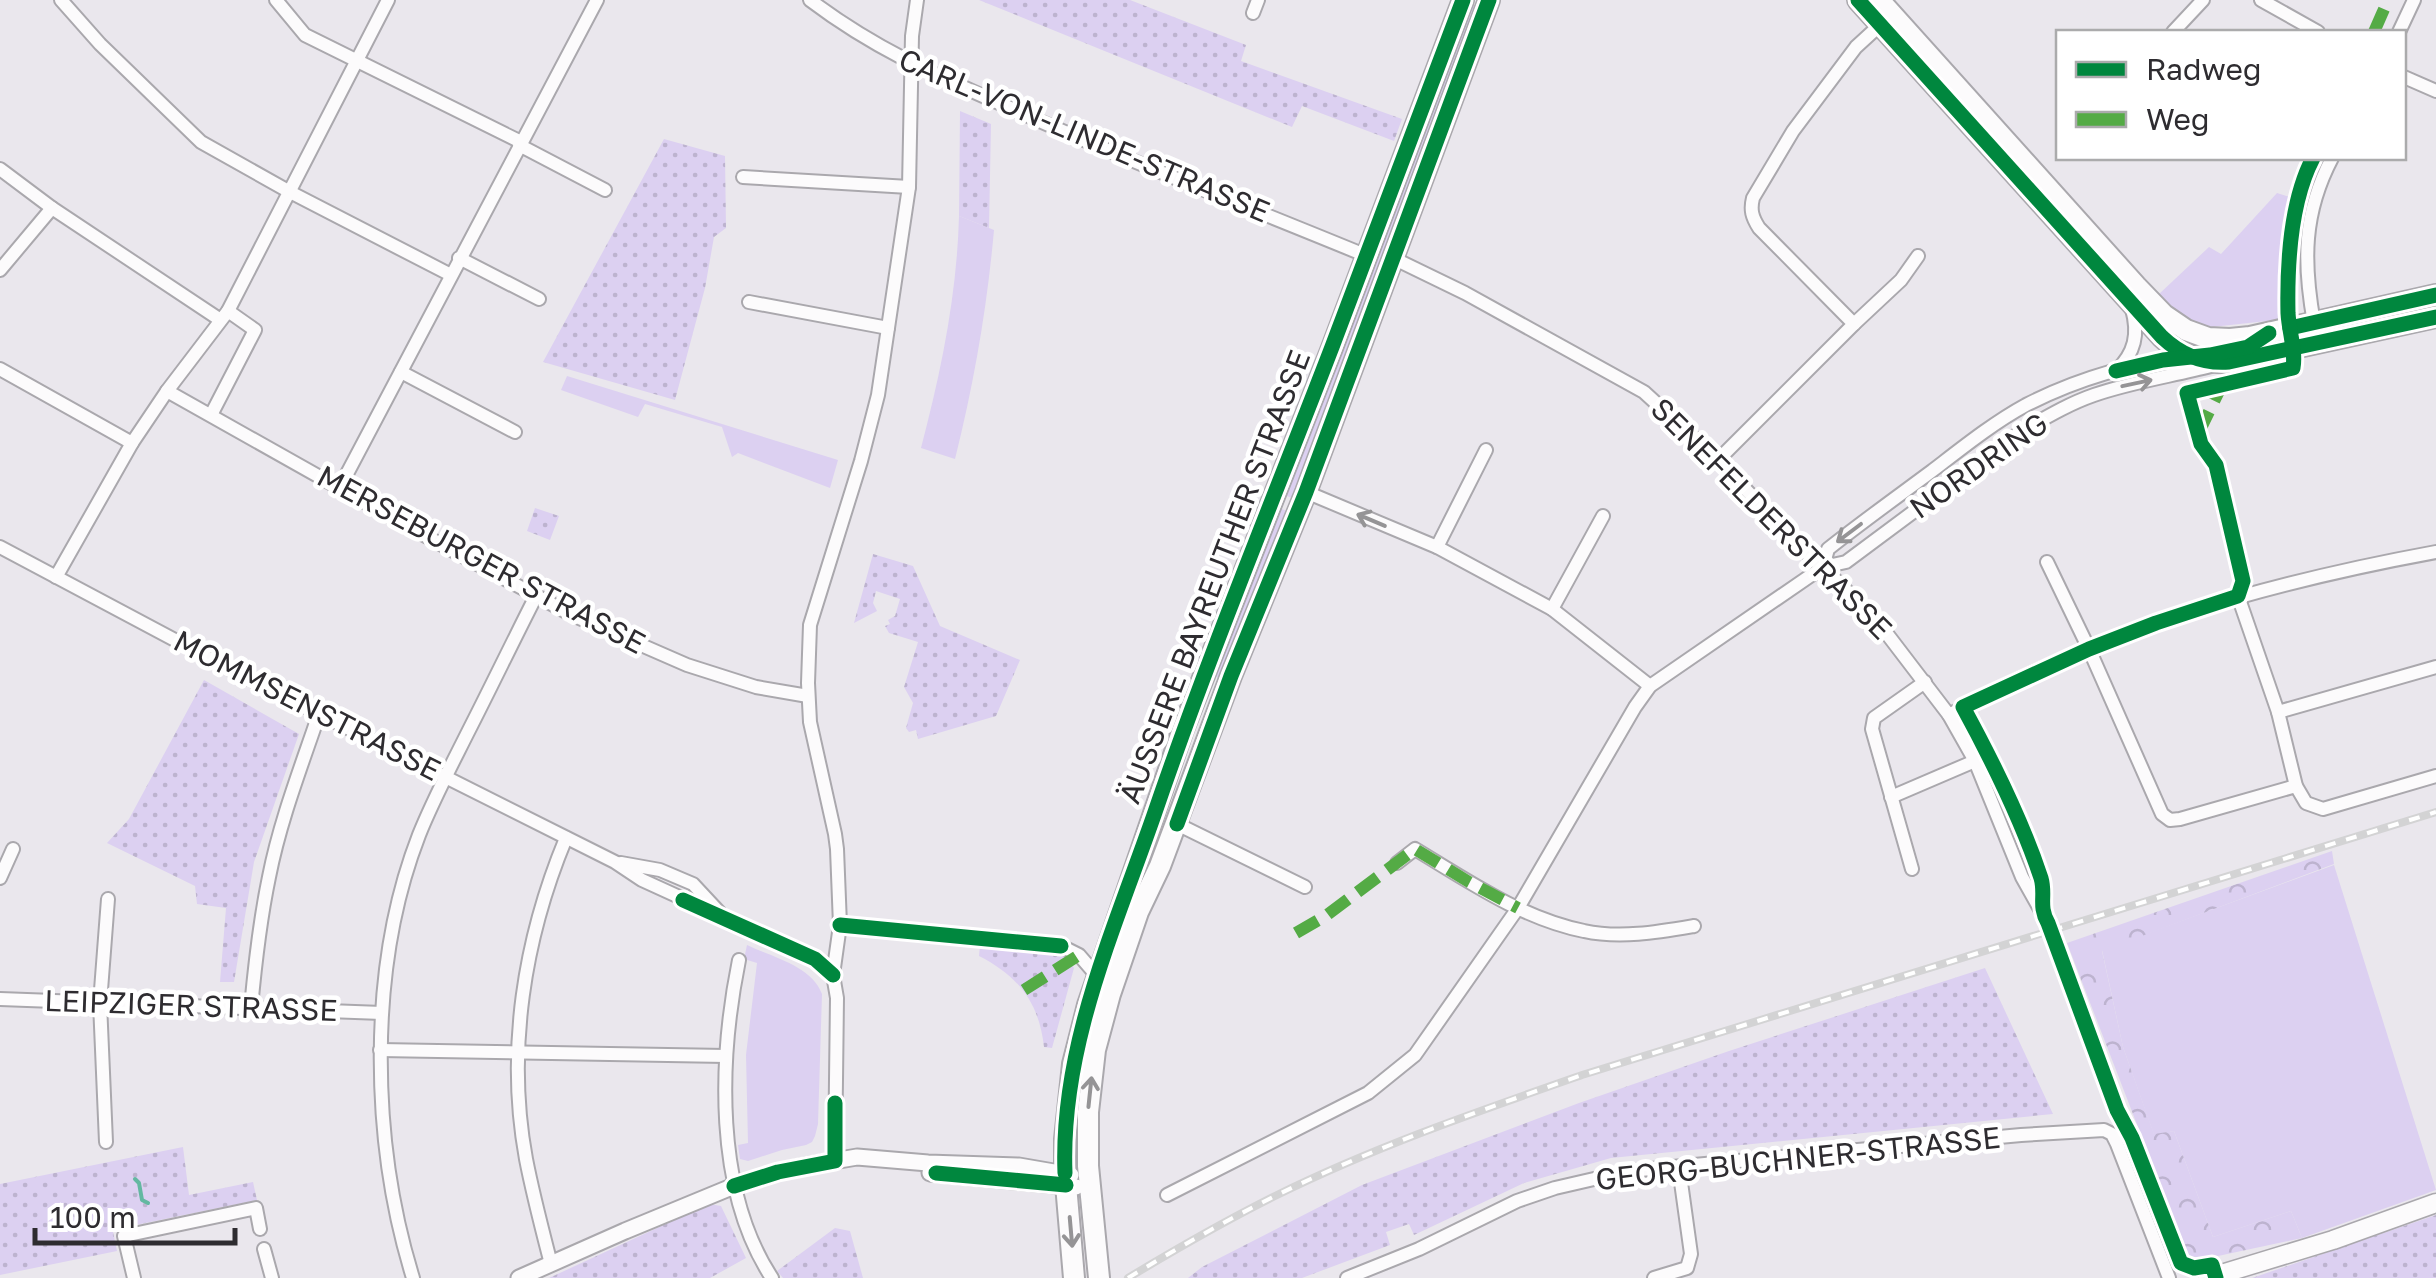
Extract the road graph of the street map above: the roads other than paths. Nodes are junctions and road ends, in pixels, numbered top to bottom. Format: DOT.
graph roads {
  1 [pos="61,0"];
  2 [pos="276,0"];
  3 [pos="388,0"];
  4 [pos="596,0"];
  5 [pos="810,0"];
  6 [pos="917,0"];
  7 [pos="1463,0"];
  8 [pos="1858,0"];
  9 [pos="1879,0"];
  10 [pos="2203,0"];
  11 [pos="2262,0"];
  12 [pos="2414,0"];
  13 [pos="1486,3"];
  14 [pos="1880,25"];
  15 [pos="2174,30"];
  16 [pos="2314,30"];
  17 [pos="2401,30"];
  18 [pos="358,59"];
  19 [pos="911,65"];
  20 [pos="2406,78"];
  21 [pos="2436,90"];
  22 [pos="520,144"];
  23 [pos="2331,160"];
  24 [pos="0,168"];
  25 [pos="743,177"];
  26 [pos="908,186"];
  27 [pos="605,190"];
  28 [pos="290,192"];
  29 [pos="52,208"];
  30 [pos="1366,256"];
  31 [pos="1918,256"];
  32 [pos="460,258"];
  33 [pos="1393,258"];
  34 [pos="0,270"];
  35 [pos="450,276"];
  36 [pos="2436,295"];
  37 [pos="539,298"];
  38 [pos="748,302"];
  39 [pos="2130,302"];
  40 [pos="224,315"];
  41 [pos="2436,318"];
  42 [pos="2314,323"];
  43 [pos="1854,324"];
  44 [pos="888,328"];
  45 [pos="2269,333"];
  46 [pos="2194,334"];
  47 [pos="2186,365"];
  48 [pos="0,369"];
  49 [pos="2116,371"];
  50 [pos="400,372"];
  51 [pos="167,391"];
  52 [pos="211,415"];
  53 [pos="515,432"];
  54 [pos="132,443"];
  55 [pos="1486,450"];
  56 [pos="1718,460"];
  57 [pos="2216,465"];
  58 [pos="340,487"];
  59 [pos="1306,492"];
  60 [pos="1603,516"];
  61 [pos="0,546"];
  62 [pos="1437,547"];
  63 [pos="2436,552"];
  64 [pos="2048,562"];
  65 [pos="1823,567"];
  66 [pos="56,577"];
  67 [pos="536,596"];
  68 [pos="2238,596"];
  69 [pos="1552,608"];
  70 [pos="2089,649"];
  71 [pos="2436,667"];
  72 [pos="1925,682"];
  73 [pos="1650,686"];
  74 [pos="808,696"];
  75 [pos="2278,712"];
  76 [pos="319,714"];
  77 [pos="1949,715"];
  78 [pos="1975,762"];
  79 [pos="2436,776"];
  80 [pos="445,777"];
  81 [pos="2296,786"];
  82 [pos="1891,798"];
  83 [pos="1176,824"];
  84 [pos="566,838"];
  85 [pos="13,848"];
  86 [pos="1397,863"];
  87 [pos="1912,869"];
  88 [pos="0,878"];
  89 [pos="1305,887"];
  90 [pos="108,899"];
  91 [pos="1518,908"];
  92 [pos="2041,912"];
  93 [pos="840,924"];
  94 [pos="1694,926"];
  95 [pos="739,960"];
  96 [pos="833,974"];
  97 [pos="1098,977"];
  98 [pos="0,999"];
  99 [pos="100,1003"];
  100 [pos="251,1008"];
  101 [pos="382,1014"];
  102 [pos="380,1050"];
  103 [pos="519,1053"];
  104 [pos="726,1056"];
  105 [pos="106,1142"];
  106 [pos="835,1161"];
  107 [pos="1679,1168"];
  108 [pos="1066,1179"];
  109 [pos="734,1186"];
  110 [pos="1090,1189"];
  111 [pos="1167,1195"];
  112 [pos="2436,1203"];
  113 [pos="260,1229"];
  114 [pos="264,1249"];
  115 [pos="551,1264"];
  116 [pos="134,1278"];
  117 [pos="272,1278"];
  118 [pos="413,1278"];
  119 [pos="519,1278"];
  120 [pos="772,1278"];
  121 [pos="1074,1278"];
  122 [pos="1099,1278"];
  123 [pos="1346,1278"];
  124 [pos="1654,1278"];
  125 [pos="2169,1278"];
  126 [pos="2208,1278"];
  1 -- 28 [label="street"];
  2 -- 18 [label="street"];
  3 -- 18 [label="street"];
  4 -- 22 [label="street"];
  5 -- 19 [label="street, CARL-VON-LINDE-STRASSE"];
  6 -- 19 [label="street"];
  7 -- 30 [label="main road, ÄUSSERE BAYREUTHER STRASSE"];
  8 -- 14 [label="main road"];
  9 -- 46 [label="main road"];
  10 -- 15 [label="street"];
  11 -- 16 [label="street"];
  12 -- 17 [label="street"];
  13 -- 33 [label="main road, ÄUSSERE BAYREUTHER STRASSE"];
  14 -- 39 [label="main road"];
  14 -- 43 [label="street"];
  18 -- 22 [label="street"];
  18 -- 28 [label="street"];
  19 -- 26 [label="street"];
  19 -- 30 [label="street, CARL-VON-LINDE-STRASSE"];
  20 -- 21 [label="street"];
  22 -- 27 [label="street"];
  22 -- 32 [label="street"];
  23 -- 42 [label="street"];
  24 -- 29 [label="street"];
  25 -- 26 [label="street"];
  26 -- 44 [label="street"];
  28 -- 35 [label="street"];
  28 -- 40 [label="street"];
  29 -- 34 [label="street"];
  29 -- 40 [label="street"];
  30 -- 97 [label="main road, ÄUSSERE BAYREUTHER STRASSE"];
  31 -- 43 [label="street"];
  32 -- 35 [label="street"];
  32 -- 37 [label="street"];
  33 -- 56 [label="street, SENEFELDERSTRASSE"];
  33 -- 59 [label="main road, ÄUSSERE BAYREUTHER STRASSE"];
  35 -- 50 [label="street"];
  36 -- 42 [label="main road, NORDRING"];
  38 -- 44 [label="street"];
  39 -- 47 [label="main road"];
  39 -- 49 [label="street"];
  40 -- 51 [label="street"];
  40 -- 52 [label="street"];
  41 -- 47 [label="main road"];
  42 -- 45 [label="main road, NORDRING"];
  43 -- 56 [label="street"];
  44 -- 74 [label="street"];
  45 -- 46 [label="main road, NORDRING"];
  45 -- 47 [label="street, NORDRING"];
  46 -- 47 [label="street"];
  47 -- 49 [label="street, NORDRING"];
  65 -- 47 [label="street, NORDRING, one-way"];
  48 -- 54 [label="street"];
  49 -- 65 [label="street, NORDRING, one-way"];
  50 -- 53 [label="street"];
  50 -- 58 [label="street"];
  51 -- 52 [label="street, MERSEBURGER STRASSE"];
  51 -- 54 [label="street"];
  52 -- 58 [label="street, MERSEBURGER STRASSE"];
  54 -- 66 [label="street"];
  55 -- 62 [label="street"];
  56 -- 65 [label="street, SENEFELDERSTRASSE"];
  57 -- 68 [label="street"];
  58 -- 67 [label="street, MERSEBURGER STRASSE"];
  62 -- 59 [label="street, one-way"];
  59 -- 83 [label="main road, ÄUSSERE BAYREUTHER STRASSE"];
  60 -- 69 [label="street"];
  61 -- 66 [label="street, MOMMSENSTRASSE"];
  62 -- 69 [label="street"];
  63 -- 68 [label="street"];
  64 -- 70 [label="street"];
  65 -- 72 [label="street, SENEFELDERSTRASSE"];
  65 -- 73 [label="street, NORDRING"];
  66 -- 76 [label="street, MOMMSENSTRASSE"];
  67 -- 74 [label="street, MERSEBURGER STRASSE"];
  67 -- 80 [label="street"];
  68 -- 70 [label="street"];
  68 -- 75 [label="street"];
  69 -- 73 [label="street"];
  70 -- 77 [label="street"];
  70 -- 81 [label="street"];
  71 -- 75 [label="street"];
  72 -- 77 [label="street, SENEFELDERSTRASSE"];
  72 -- 82 [label="street"];
  73 -- 91 [label="street"];
  74 -- 93 [label="street"];
  75 -- 81 [label="street"];
  76 -- 80 [label="street, MOMMSENSTRASSE"];
  76 -- 100 [label="street"];
  77 -- 78 [label="street, SENEFELDERSTRASSE"];
  78 -- 82 [label="street"];
  78 -- 92 [label="street, SENEFELDERSTRASSE"];
  79 -- 81 [label="street"];
  80 -- 84 [label="street, MOMMSENSTRASSE"];
  80 -- 101 [label="street"];
  82 -- 87 [label="street"];
  83 -- 89 [label="street"];
  110 -- 83 [label="main road, ÄUSSERE BAYREUTHER STRASSE, one-way"];
  84 -- 96 [label="street, MOMMSENSTRASSE"];
  84 -- 103 [label="street"];
  85 -- 88 [label="street"];
  86 -- 91 [label="street"];
  90 -- 99 [label="street"];
  91 -- 94 [label="street"];
  91 -- 111 [label="street"];
  93 -- 96 [label="street"];
  93 -- 97 [label="street"];
  95 -- 104 [label="street"];
  96 -- 106 [label="street"];
  97 -- 108 [label="main road, ÄUSSERE BAYREUTHER STRASSE"];
  98 -- 99 [label="street, LEIPZIGER STRASSE"];
  99 -- 100 [label="street, LEIPZIGER STRASSE"];
  99 -- 105 [label="street"];
  100 -- 101 [label="street, LEIPZIGER STRASSE"];
  101 -- 102 [label="street"];
  102 -- 103 [label="street"];
  102 -- 118 [label="street"];
  103 -- 104 [label="street"];
  103 -- 115 [label="street"];
  104 -- 109 [label="street"];
  106 -- 108 [label="street"];
  106 -- 109 [label="street"];
  107 -- 123 [label="street, GEORG-BUCHNER-STRASSE"];
  107 -- 124 [label="street"];
  107 -- 125 [label="street, GEORG-BUCHNER-STRASSE"];
  108 -- 110 [label="street"];
  108 -- 121 [label="main road, ÄUSSERE BAYREUTHER STRASSE, one-way"];
  109 -- 115 [label="street"];
  109 -- 120 [label="street"];
  110 -- 122 [label="main road, ÄUSSERE BAYREUTHER STRASSE"];
  112 -- 126 [label="main road"];
  113 -- 116 [label="street"];
  114 -- 117 [label="street"];
  115 -- 119 [label="street"];
}
